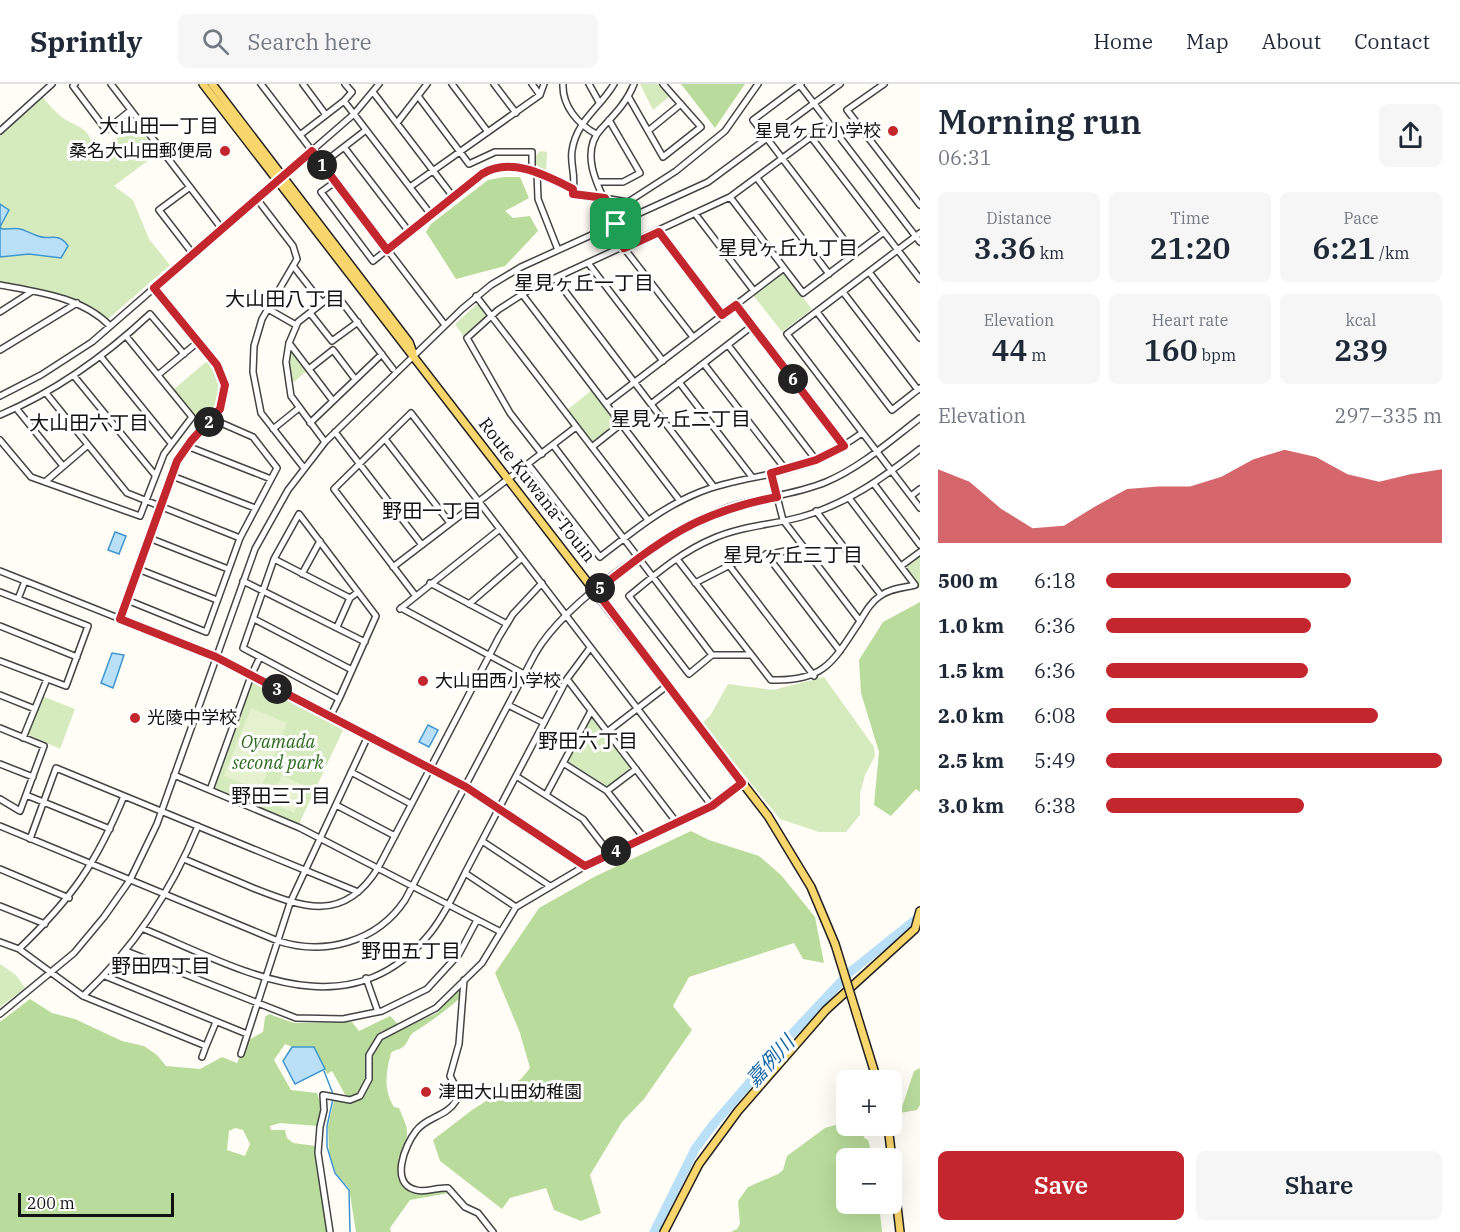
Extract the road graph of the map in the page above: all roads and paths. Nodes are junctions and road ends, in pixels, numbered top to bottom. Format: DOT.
graph roads {
  1 [pos="52,84"];
  2 [pos="75,84"];
  3 [pos="111,84"];
  4 [pos="203,84"];
  5 [pos="212,84"];
  6 [pos="261,84"];
  7 [pos="303,84"];
  8 [pos="345,84"];
  9 [pos="379,84"];
  10 [pos="427,84"];
  11 [pos="452,84"];
  12 [pos="494,84"];
  13 [pos="532,84"];
  14 [pos="544,84"];
  15 [pos="563,84"];
  16 [pos="589,84"];
  17 [pos="614,84"];
  18 [pos="634,84"];
  19 [pos="663,84"];
  20 [pos="758,84"];
  21 [pos="800,84"];
  22 [pos="840,84"];
  23 [pos="884,84"];
  24 [pos="373,92"];
  25 [pos="540,95"];
  26 [pos="418,96"];
  27 [pos="628,96"];
  28 [pos="344,101"];
  29 [pos="599,102"];
  30 [pos="681,104"];
  31 [pos="814,104"];
  32 [pos="131,110"];
  33 [pos="516,112"];
  34 [pos="354,114"];
  35 [pos="326,115"];
  36 [pos="609,120"];
  37 [pos="397,123"];
  38 [pos="580,126"];
  39 [pos="366,130"];
  40 [pos="0,131"];
  41 [pos="648,131"];
  42 [pos="488,132"];
  43 [pos="596,134"];
  44 [pos="300,135"];
  45 [pos="768,139"];
  46 [pos="344,147"];
  47 [pos="312,151"];
  48 [pos="460,151"];
  49 [pos="783,159"];
  50 [pos="322,164"];
  51 [pos="433,170"];
  52 [pos="535,171"];
  53 [pos="757,178"];
  54 [pos="280,179"];
  55 [pos="335,182"];
  56 [pos="597,182"];
  57 [pos="190,187"];
  58 [pos="410,188"];
  59 [pos="573,189"];
  60 [pos="730,197"];
  61 [pos="454,198"];
  62 [pos="605,198"];
  63 [pos="256,199"];
  64 [pos="920,205"];
  65 [pos="696,215"];
  66 [pos="432,216"];
  67 [pos="615,225"];
  68 [pos="222,229"];
  69 [pos="659,232"];
  70 [pos="884,232"];
  71 [pos="410,233"];
  72 [pos="919,237"];
  73 [pos="624,248"];
  74 [pos="387,250"];
  75 [pos="558,250"];
  76 [pos="898,250"];
  77 [pos="193,254"];
  78 [pos="855,254"];
  79 [pos="588,263"];
  80 [pos="294,267"];
  81 [pos="784,268"];
  82 [pos="869,272"];
  83 [pos="829,274"];
  84 [pos="555,278"];
  85 [pos="920,279"];
  86 [pos="0,285"];
  87 [pos="154,288"];
  88 [pos="32,291"];
  89 [pos="754,291"];
  90 [pos="843,292"];
  91 [pos="522,294"];
  92 [pos="476,296"];
  93 [pos="77,303"];
  94 [pos="322,303"];
  95 [pos="736,305"];
  96 [pos="268,309"];
  97 [pos="0,312"];
  98 [pos="817,312"];
  99 [pos="310,313"];
  100 [pos="491,315"];
  101 [pos="722,315"];
  102 [pos="358,322"];
  103 [pos="112,324"];
  104 [pos="296,325"];
  105 [pos="445,325"];
  106 [pos="753,326"];
  107 [pos="126,336"];
  108 [pos="693,338"];
  109 [pos="920,338"];
  110 [pos="198,342"];
  111 [pos="289,343"];
  112 [pos="728,345"];
  113 [pos="0,350"];
  114 [pos="184,354"];
  115 [pos="382,354"];
  116 [pos="414,355"];
  117 [pos="101,357"];
  118 [pos="663,361"];
  119 [pos="704,364"];
  120 [pos="309,369"];
  121 [pos="393,369"];
  122 [pos="158,375"];
  123 [pos="74,376"];
  124 [pos="356,379"];
  125 [pos="634,382"];
  126 [pos="680,382"];
  127 [pos="919,389"];
  128 [pos="46,393"];
  129 [pos="0,396"];
  130 [pos="333,401"];
  131 [pos="606,404"];
  132 [pos="651,404"];
  133 [pos="16,408"];
  134 [pos="300,408"];
  135 [pos="0,415"];
  136 [pos="920,418"];
  137 [pos="212,419"];
  138 [pos="310,423"];
  139 [pos="621,424"];
  140 [pos="576,427"];
  141 [pos="273,429"];
  142 [pos="335,432"];
  143 [pos="862,433"];
  144 [pos="385,439"];
  145 [pos="0,440"];
  146 [pos="171,442"];
  147 [pos="325,442"];
  148 [pos="88,445"];
  149 [pos="553,445"];
  150 [pos="188,446"];
  151 [pos="844,446"];
  152 [pos="592,447"];
  153 [pos="920,449"];
  154 [pos="877,452"];
  155 [pos="542,454"];
  156 [pos="816,460"];
  157 [pos="360,464"];
  158 [pos="528,464"];
  159 [pos="63,466"];
  160 [pos="304,468"];
  161 [pos="786,470"];
  162 [pos="892,471"];
  163 [pos="771,473"];
  164 [pos="155,476"];
  165 [pos="172,476"];
  166 [pos="752,477"];
  167 [pos="510,478"];
  168 [pos="271,479"];
  169 [pos="45,482"];
  170 [pos="874,484"];
  171 [pos="714,487"];
  172 [pos="920,489"];
  173 [pos="911,496"];
  174 [pos="777,497"];
  175 [pos="849,498"];
  176 [pos="146,501"];
  177 [pos="680,501"];
  178 [pos="479,502"];
  179 [pos="160,506"];
  180 [pos="255,508"];
  181 [pos="920,508"];
  182 [pos="816,511"];
  183 [pos="648,520"];
  184 [pos="783,520"];
  185 [pos="450,523"];
  186 [pos="500,529"];
  187 [pos="149,538"];
  188 [pos="240,538"];
  189 [pos="623,539"];
  190 [pos="320,542"];
  191 [pos="422,545"];
  192 [pos="920,545"];
  193 [pos="804,546"];
  194 [pos="920,552"];
  195 [pos="766,554"];
  196 [pos="522,558"];
  197 [pos="638,558"];
  198 [pos="676,558"];
  199 [pos="274,559"];
  200 [pos="728,564"];
  201 [pos="901,566"];
  202 [pos="393,567"];
  203 [pos="138,569"];
  204 [pos="228,569"];
  205 [pos="0,571"];
  206 [pos="302,574"];
  207 [pos="653,576"];
  208 [pos="25,581"];
  209 [pos="243,581"];
  210 [pos="542,583"];
  211 [pos="695,583"];
  212 [pos="430,584"];
  213 [pos="264,589"];
  214 [pos="0,591"];
  215 [pos="596,591"];
  216 [pos="358,592"];
  217 [pos="415,595"];
  218 [pos="881,595"];
  219 [pos="350,598"];
  220 [pos="18,599"];
  221 [pos="127,600"];
  222 [pos="217,600"];
  223 [pos="469,603"];
  224 [pos="565,615"];
  225 [pos="120,619"];
  226 [pos="254,619"];
  227 [pos="860,621"];
  228 [pos="507,624"];
  229 [pos="0,626"];
  230 [pos="337,627"];
  231 [pos="365,642"];
  232 [pos="590,648"];
  233 [pos="840,651"];
  234 [pos="489,655"];
  235 [pos="712,655"];
  236 [pos="751,655"];
  237 [pos="77,657"];
  238 [pos="216,657"];
  239 [pos="260,657"];
  240 [pos="0,661"];
  241 [pos="352,670"];
  242 [pos="525,674"];
  243 [pos="251,676"];
  244 [pos="814,676"];
  245 [pos="47,679"];
  246 [pos="567,679"];
  247 [pos="668,685"];
  248 [pos="0,695"];
  249 [pos="339,699"];
  250 [pos="508,705"];
  251 [pos="637,708"];
  252 [pos="35,709"];
  253 [pos="591,711"];
  254 [pos="330,717"];
  255 [pos="544,723"];
  256 [pos="0,728"];
  257 [pos="607,732"];
  258 [pos="368,736"];
  259 [pos="23,738"];
  260 [pos="563,763"];
  261 [pos="0,764"];
  262 [pos="430,769"];
  263 [pos="636,770"];
  264 [pos="351,772"];
  265 [pos="174,775"];
  266 [pos="516,776"];
  267 [pos="33,777"];
  268 [pos="742,783"];
  269 [pos="466,787"];
  270 [pos="210,790"];
  271 [pos="608,791"];
  272 [pos="26,795"];
  273 [pos="546,795"];
  274 [pos="124,796"];
  275 [pos="0,799"];
  276 [pos="44,802"];
  277 [pos="411,804"];
  278 [pos="336,805"];
  279 [pos="712,806"];
  280 [pos="498,809"];
  281 [pos="161,811"];
  282 [pos="677,823"];
  283 [pos="0,826"];
  284 [pos="198,826"];
  285 [pos="111,829"];
  286 [pos="394,836"];
  287 [pos="321,837"];
  288 [pos="644,838"];
  289 [pos="30,839"];
  290 [pos="482,841"];
  291 [pos="610,854"];
  292 [pos="184,859"];
  293 [pos="92,864"];
  294 [pos="585,866"];
  295 [pos="378,868"];
  296 [pos="0,869"];
  297 [pos="306,870"];
  298 [pos="465,873"];
  299 [pos="130,880"];
  300 [pos="413,886"];
  301 [pos="550,886"];
  302 [pos="358,892"];
  303 [pos="166,895"];
  304 [pos="69,898"];
  305 [pos="290,903"];
  306 [pos="448,904"];
  307 [pos="0,906"];
  308 [pos="516,907"];
  309 [pos="920,910"];
  310 [pos="477,920"];
  311 [pos="45,924"];
  312 [pos="918,926"];
  313 [pos="144,929"];
  314 [pos="501,932"];
  315 [pos="278,941"];
  316 [pos="0,942"];
  317 [pos="19,949"];
  318 [pos="126,951"];
  319 [pos="52,973"];
  320 [pos="105,976"];
  321 [pos="265,978"];
  322 [pos="366,978"];
  323 [pos="464,980"];
  324 [pos="83,996"];
  325 [pos="256,1004"];
  326 [pos="378,1012"];
  327 [pos="0,1014"];
  328 [pos="216,1022"];
  329 [pos="247,1034"];
  330 [pos="206,1046"];
  331 [pos="241,1054"];
  332 [pos="202,1057"];
  333 [pos="874,1070"];
  334 [pos="889,1136"];
  335 [pos="330,1232"];
  336 [pos="493,1232"];
  337 [pos="664,1232"];
  338 [pos="900,1232"];
  1 -- 40 [label="street"];
  2 -- 32 [label="street"];
  3 -- 32 [label="street"];
  4 -- 54 [label="main road, Route Kuwana-Touin"];
  5 -- 54 [label="main road, Route Kuwana-Touin"];
  6 -- 44 [label="street"];
  7 -- 35 [label="street"];
  8 -- 28 [label="street"];
  9 -- 24 [label="street"];
  10 -- 26 [label="street"];
  11 -- 42 [label="street"];
  12 -- 33 [label="street"];
  13 -- 25 [label="street"];
  14 -- 25 [label="street"];
  15 -- 38 [label="street"];
  16 -- 29 [label="street"];
  17 -- 29 [label="street"];
  18 -- 27 [label="street"];
  19 -- 30 [label="street"];
  20 -- 62 [label="street"];
  21 -- 31 [label="street"];
  21 -- 45 [label="street"];
  22 -- 31 [label="street"];
  23 -- 64 [label="street"];
  24 -- 34 [label="street"];
  24 -- 37 [label="street"];
  25 -- 33 [label="street"];
  26 -- 37 [label="street"];
  26 -- 48 [label="street"];
  27 -- 36 [label="street"];
  27 -- 41 [label="street"];
  28 -- 34 [label="street"];
  28 -- 35 [label="street"];
  29 -- 38 [label="street"];
  30 -- 41 [label="street"];
  30 -- 41 [label="street"];
  31 -- 45 [label="street"];
  31 -- 72 [label="street"];
  32 -- 57 [label="street"];
  33 -- 42 [label="street"];
  34 -- 39 [label="street"];
  34 -- 47 [label="street"];
  35 -- 44 [label="street"];
  36 -- 43 [label="street"];
  36 -- 56 [label="street"];
  37 -- 51 [label="street"];
  38 -- 43 [label="street"];
  38 -- 59 [label="street"];
  39 -- 46 [label="street"];
  39 -- 58 [label="street"];
  42 -- 48 [label="street"];
  43 -- 56 [label="street"];
  44 -- 47 [label="street"];
  45 -- 49 [label="street"];
  45 -- 67 [label="street"];
  46 -- 50 [label="street"];
  46 -- 71 [label="street"];
  47 -- 50 [label="street"];
  47 -- 54 [label="street"];
  48 -- 51 [label="street"];
  48 -- 52 [label="street"];
  49 -- 53 [label="street"];
  49 -- 70 [label="street"];
  49 -- 78 [label="street"];
  50 -- 55 [label="street"];
  51 -- 58 [label="street"];
  51 -- 61 [label="street"];
  52 -- 59 [label="street"];
  52 -- 61 [label="street"];
  52 -- 75 [label="street"];
  53 -- 60 [label="street"];
  53 -- 83 [label="street"];
  54 -- 63 [label="street"];
  54 -- 116 [label="main road, Route Kuwana-Touin"];
  55 -- 74 [label="street"];
  55 -- 74 [label="street"];
  56 -- 62 [label="street"];
  57 -- 68 [label="street"];
  57 -- 77 [label="street"];
  58 -- 66 [label="street"];
  59 -- 62 [label="street"];
  60 -- 65 [label="street"];
  60 -- 81 [label="street"];
  61 -- 66 [label="street"];
  62 -- 67 [label="street"];
  63 -- 68 [label="street"];
  63 -- 80 [label="street"];
  65 -- 69 [label="street"];
  65 -- 89 [label="street"];
  66 -- 71 [label="street"];
  67 -- 73 [label="street"];
  67 -- 75 [label="street"];
  68 -- 77 [label="street"];
  69 -- 73 [label="street"];
  69 -- 101 [label="street"];
  70 -- 76 [label="street"];
  70 -- 78 [label="street"];
  71 -- 74 [label="street"];
  72 -- 76 [label="street"];
  73 -- 79 [label="street"];
  73 -- 108 [label="street"];
  74 -- 105 [label="street"];
  75 -- 92 [label="street"];
  76 -- 82 [label="street"];
  76 -- 85 [label="street"];
  77 -- 87 [label="street"];
  78 -- 83 [label="street"];
  79 -- 84 [label="street"];
  79 -- 118 [label="street"];
  80 -- 94 [label="street"];
  80 -- 96 [label="street"];
  81 -- 83 [label="street"];
  81 -- 89 [label="street"];
  82 -- 90 [label="street"];
  82 -- 109 [label="street"];
  84 -- 91 [label="street"];
  84 -- 125 [label="street"];
  86 -- 88 [label="street"];
  87 -- 103 [label="street"];
  87 -- 110 [label="street"];
  88 -- 93 [label="street"];
  88 -- 97 [label="street"];
  89 -- 95 [label="street"];
  90 -- 98 [label="street"];
  90 -- 127 [label="street"];
  91 -- 100 [label="street"];
  91 -- 131 [label="street"];
  92 -- 100 [label="street"];
  92 -- 105 [label="street"];
  93 -- 103 [label="street"];
  93 -- 113 [label="street"];
  94 -- 99 [label="street"];
  94 -- 102 [label="street"];
  95 -- 101 [label="street"];
  95 -- 106 [label="street"];
  96 -- 104 [label="street"];
  96 -- 141 [label="street"];
  98 -- 127 [label="street"];
  98 -- 143 [label="street"];
  99 -- 102 [label="street"];
  99 -- 104 [label="street"];
  100 -- 140 [label="street"];
  100 -- 155 [label="street"];
  101 -- 108 [label="street"];
  102 -- 115 [label="street"];
  103 -- 129 [label="street"];
  104 -- 111 [label="street"];
  105 -- 116 [label="street"];
  106 -- 112 [label="street"];
  106 -- 151 [label="street"];
  107 -- 114 [label="street"];
  107 -- 117 [label="street"];
  107 -- 122 [label="street"];
  108 -- 118 [label="street"];
  110 -- 114 [label="street"];
  110 -- 137 [label="street"];
  111 -- 120 [label="street"];
  111 -- 134 [label="street"];
  112 -- 119 [label="street"];
  112 -- 156 [label="street"];
  114 -- 122 [label="street"];
  115 -- 121 [label="street"];
  115 -- 124 [label="street"];
  116 -- 142 [label="street"];
  116 -- 167 [label="main road, Route Kuwana-Touin"];
  117 -- 123 [label="street"];
  117 -- 146 [label="street"];
  118 -- 125 [label="street"];
  119 -- 126 [label="street"];
  119 -- 161 [label="street"];
  120 -- 124 [label="street"];
  120 -- 130 [label="street"];
  122 -- 146 [label="street"];
  123 -- 128 [label="street"];
  123 -- 164 [label="street"];
  124 -- 130 [label="street"];
  125 -- 131 [label="street"];
  125 -- 132 [label="street"];
  126 -- 132 [label="street"];
  126 -- 166 [label="street"];
  128 -- 133 [label="street"];
  128 -- 148 [label="street"];
  130 -- 138 [label="street"];
  131 -- 139 [label="street"];
  132 -- 171 [label="street"];
  133 -- 135 [label="street"];
  133 -- 159 [label="street"];
  134 -- 138 [label="street"];
  134 -- 141 [label="street"];
  136 -- 154 [label="street"];
  137 -- 150 [label="street"];
  137 -- 168 [label="street"];
  138 -- 147 [label="street"];
  139 -- 152 [label="street"];
  139 -- 177 [label="street"];
  140 -- 149 [label="street"];
  140 -- 152 [label="street"];
  141 -- 160 [label="street"];
  142 -- 147 [label="street"];
  142 -- 157 [label="street"];
  143 -- 151 [label="street"];
  143 -- 154 [label="street"];
  144 -- 157 [label="street"];
  144 -- 178 [label="street"];
  144 -- 185 [label="street"];
  145 -- 169 [label="street"];
  146 -- 164 [label="street"];
  147 -- 160 [label="street"];
  148 -- 159 [label="street"];
  148 -- 176 [label="street"];
  149 -- 155 [label="street"];
  149 -- 189 [label="street"];
  150 -- 165 [label="street"];
  150 -- 168 [label="street"];
  151 -- 156 [label="street"];
  152 -- 183 [label="street"];
  153 -- 162 [label="street"];
  154 -- 162 [label="street"];
  154 -- 174 [label="street"];
  155 -- 158 [label="street"];
  156 -- 161 [label="street"];
  157 -- 191 [label="street"];
  157 -- 202 [label="street"];
  158 -- 167 [label="street"];
  158 -- 189 [label="street"];
  159 -- 169 [label="street"];
  160 -- 209 [label="street"];
  161 -- 163 [label="street"];
  162 -- 170 [label="street"];
  162 -- 173 [label="street"];
  163 -- 166 [label="street"];
  163 -- 174 [label="street"];
  164 -- 176 [label="street"];
  165 -- 179 [label="street"];
  165 -- 180 [label="street"];
  166 -- 171 [label="street"];
  167 -- 178 [label="street"];
  167 -- 215 [label="main road, Route Kuwana-Touin"];
  168 -- 180 [label="street"];
  169 -- 176 [label="street"];
  170 -- 175 [label="street"];
  170 -- 192 [label="street"];
  171 -- 177 [label="street"];
  172 -- 173 [label="street"];
  173 -- 181 [label="street"];
  174 -- 184 [label="street"];
  174 -- 197 [label="street"];
  175 -- 182 [label="street"];
  175 -- 201 [label="street"];
  176 -- 179 [label="street"];
  177 -- 183 [label="street"];
  178 -- 185 [label="street"];
  178 -- 186 [label="street"];
  179 -- 187 [label="street"];
  179 -- 188 [label="street"];
  180 -- 188 [label="street"];
  182 -- 184 [label="street"];
  182 -- 218 [label="street"];
  183 -- 189 [label="street"];
  184 -- 193 [label="street"];
  184 -- 198 [label="street"];
  185 -- 191 [label="street"];
  186 -- 196 [label="street"];
  186 -- 212 [label="street"];
  187 -- 203 [label="street"];
  187 -- 204 [label="street"];
  188 -- 204 [label="street"];
  189 -- 197 [label="street"];
  190 -- 199 [label="street"];
  190 -- 206 [label="street"];
  190 -- 216 [label="street"];
  191 -- 202 [label="street"];
  193 -- 195 [label="street"];
  193 -- 227 [label="street"];
  194 -- 201 [label="street"];
  195 -- 200 [label="street"];
  195 -- 233 [label="street"];
  196 -- 210 [label="street"];
  196 -- 223 [label="street"];
  197 -- 207 [label="street"];
  197 -- 215 [label="street"];
  198 -- 207 [label="street"];
  198 -- 211 [label="street"];
  199 -- 206 [label="street"];
  199 -- 213 [label="street"];
  200 -- 211 [label="street"];
  200 -- 244 [label="street"];
  201 -- 218 [label="street"];
  202 -- 217 [label="street"];
  203 -- 221 [label="street"];
  203 -- 222 [label="street"];
  204 -- 222 [label="street"];
  205 -- 208 [label="street"];
  206 -- 219 [label="street"];
  207 -- 235 [label="street"];
  207 -- 235 [label="street"];
  208 -- 220 [label="street"];
  208 -- 225 [label="street"];
  209 -- 213 [label="street"];
  209 -- 238 [label="street"];
  210 -- 224 [label="street"];
  210 -- 228 [label="street"];
  211 -- 236 [label="street"];
  212 -- 217 [label="street"];
  212 -- 223 [label="street"];
  213 -- 226 [label="street"];
  213 -- 230 [label="street"];
  214 -- 220 [label="street"];
  215 -- 224 [label="street"];
  215 -- 247 [label="main road, Route Kuwana-Touin"];
  216 -- 219 [label="street"];
  216 -- 231 [label="street"];
  217 -- 234 [label="street"];
  218 -- 227 [label="street"];
  219 -- 230 [label="street"];
  220 -- 237 [label="street"];
  221 -- 222 [label="street"];
  221 -- 225 [label="street"];
  223 -- 228 [label="street"];
  224 -- 232 [label="street"];
  224 -- 242 [label="street"];
  225 -- 238 [label="street"];
  226 -- 239 [label="street"];
  226 -- 241 [label="street"];
  227 -- 233 [label="street"];
  228 -- 234 [label="street"];
  229 -- 237 [label="street"];
  230 -- 231 [label="street"];
  231 -- 241 [label="street"];
  232 -- 246 [label="street"];
  232 -- 251 [label="street"];
  233 -- 244 [label="street"];
  234 -- 242 [label="street"];
  234 -- 262 [label="street"];
  235 -- 236 [label="street"];
  236 -- 244 [label="street"];
  237 -- 245 [label="street"];
  238 -- 243 [label="street"];
  238 -- 265 [label="street"];
  239 -- 243 [label="street"];
  239 -- 249 [label="street"];
  240 -- 245 [label="street"];
  241 -- 249 [label="street"];
  242 -- 250 [label="street"];
  243 -- 254 [label="street"];
  243 -- 270 [label="street"];
  245 -- 252 [label="street"];
  246 -- 253 [label="street"];
  246 -- 255 [label="street"];
  247 -- 251 [label="street"];
  247 -- 268 [label="main road, Route Kuwana-Touin"];
  248 -- 252 [label="street"];
  249 -- 254 [label="street"];
  250 -- 255 [label="street"];
  250 -- 269 [label="street"];
  251 -- 257 [label="street"];
  251 -- 279 [label="street"];
  252 -- 259 [label="street"];
  253 -- 257 [label="street"];
  253 -- 260 [label="street"];
  254 -- 258 [label="street"];
  255 -- 266 [label="street"];
  256 -- 259 [label="street"];
  257 -- 263 [label="street"];
  258 -- 262 [label="street"];
  258 -- 264 [label="street"];
  259 -- 267 [label="street"];
  260 -- 271 [label="street"];
  260 -- 273 [label="street"];
  261 -- 267 [label="street"];
  262 -- 269 [label="street"];
  262 -- 277 [label="street"];
  263 -- 271 [label="street"];
  263 -- 282 [label="street"];
  264 -- 277 [label="street"];
  264 -- 278 [label="street"];
  265 -- 270 [label="street"];
  265 -- 281 [label="street"];
  266 -- 273 [label="street"];
  266 -- 280 [label="street"];
  267 -- 272 [label="street"];
  268 -- 279 [label="street"];
  268 -- 333 [label="main road, Route Kuwana-Touin, bridge"];
  269 -- 280 [label="street"];
  269 -- 300 [label="street"];
  270 -- 287 [label="street"];
  271 -- 288 [label="street"];
  272 -- 275 [label="street"];
  272 -- 276 [label="street"];
  273 -- 291 [label="street"];
  274 -- 276 [label="street"];
  274 -- 281 [label="street"];
  274 -- 285 [label="street"];
  276 -- 285 [label="street"];
  276 -- 289 [label="street"];
  277 -- 286 [label="street"];
  278 -- 286 [label="street"];
  278 -- 287 [label="street"];
  279 -- 282 [label="street"];
  280 -- 290 [label="street"];
  280 -- 294 [label="street"];
  281 -- 284 [label="street"];
  281 -- 299 [label="street"];
  282 -- 288 [label="street"];
  283 -- 289 [label="street"];
  284 -- 292 [label="street"];
  284 -- 297 [label="street"];
  285 -- 293 [label="street"];
  286 -- 295 [label="street"];
  287 -- 295 [label="street"];
  287 -- 297 [label="street"];
  288 -- 291 [label="street"];
  289 -- 293 [label="street"];
  290 -- 298 [label="street"];
  290 -- 301 [label="street"];
  291 -- 294 [label="street"];
  292 -- 303 [label="street"];
  292 -- 305 [label="street"];
  293 -- 299 [label="street"];
  293 -- 304 [label="street"];
  294 -- 301 [label="street"];
  295 -- 300 [label="street"];
  295 -- 302 [label="street"];
  296 -- 304 [label="street"];
  297 -- 302 [label="street"];
  297 -- 305 [label="street"];
  298 -- 306 [label="street"];
  298 -- 308 [label="street"];
  299 -- 303 [label="street"];
  299 -- 319 [label="street"];
  300 -- 306 [label="street"];
  300 -- 315 [label="street"];
  301 -- 308 [label="street"];
  302 -- 305 [label="street"];
  303 -- 313 [label="street"];
  303 -- 315 [label="street"];
  304 -- 311 [label="street"];
  305 -- 315 [label="street"];
  306 -- 310 [label="street"];
  306 -- 322 [label="street"];
  307 -- 311 [label="street"];
  308 -- 314 [label="street"];
  309 -- 312 [label="main road"];
  310 -- 314 [label="street"];
  310 -- 326 [label="street"];
  311 -- 317 [label="street"];
  312 -- 337 [label="main road"];
  313 -- 318 [label="street"];
  313 -- 321 [label="street"];
  314 -- 323 [label="street"];
  315 -- 321 [label="street"];
  316 -- 317 [label="street"];
  317 -- 319 [label="street"];
  318 -- 320 [label="street"];
  318 -- 325 [label="street"];
  319 -- 324 [label="street"];
  319 -- 327 [label="street"];
  320 -- 324 [label="street"];
  320 -- 328 [label="street"];
  321 -- 322 [label="street"];
  321 -- 325 [label="street"];
  322 -- 326 [label="street"];
  323 -- 335 [label="street"];
  323 -- 336 [label="street"];
  324 -- 330 [label="street"];
  325 -- 326 [label="street"];
  325 -- 329 [label="street"];
  328 -- 329 [label="street"];
  328 -- 330 [label="street"];
  329 -- 331 [label="street"];
  330 -- 332 [label="street"];
  334 -- 338 [label="main road"];
}
